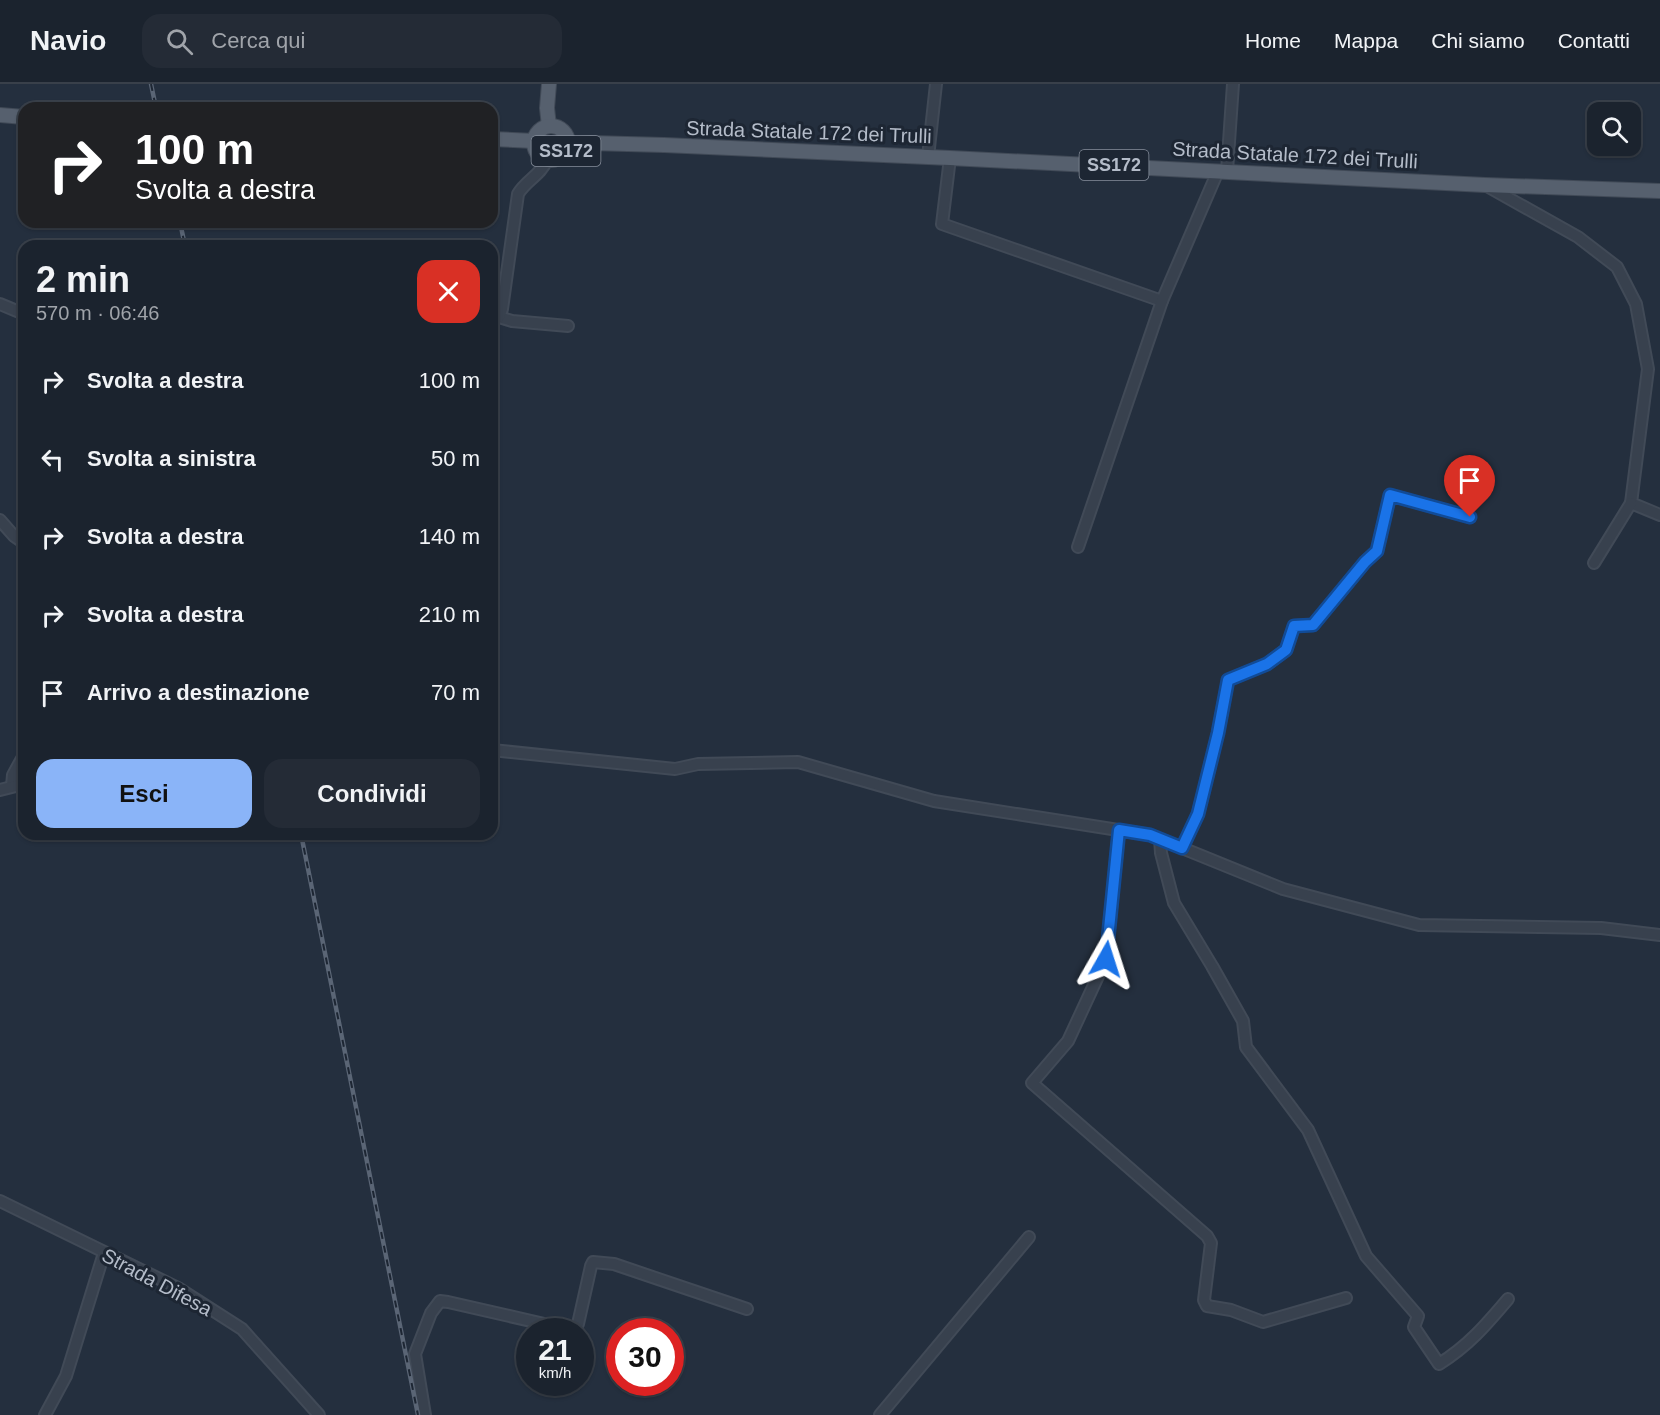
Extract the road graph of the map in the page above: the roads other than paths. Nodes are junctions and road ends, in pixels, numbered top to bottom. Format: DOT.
graph roads {
  1 [pos="549,84"];
  2 [pos="936,84"];
  3 [pos="1233,84"];
  4 [pos="0,115"];
  5 [pos="18,116"];
  6 [pos="549,126"];
  7 [pos="498,139"];
  8 [pos="534,141"];
  9 [pos="568,145"];
  10 [pos="928,157"];
  11 [pos="950,158"];
  12 [pos="547,160"];
  13 [pos="1223,171"];
  14 [pos="1485,185"];
  15 [pos="1660,191"];
  16 [pos="1162,301"];
  17 [pos="0,304"];
  18 [pos="18,312"];
  19 [pos="498,314"];
  20 [pos="498,319"];
  21 [pos="568,326"];
  22 [pos="1631,503"];
  23 [pos="1660,515"];
  24 [pos="1470,517"];
  25 [pos="0,520"];
  26 [pos="18,539"];
  27 [pos="1078,547"];
  28 [pos="1594,564"];
  29 [pos="498,751"];
  30 [pos="18,766"];
  31 [pos="18,785"];
  32 [pos="12,786"];
  33 [pos="0,790"];
  34 [pos="1119,830"];
  35 [pos="1160,839"];
  36 [pos="1182,848"];
  37 [pos="1660,935"];
  38 [pos="0,1201"];
  39 [pos="1029,1237"];
  40 [pos="104,1253"];
  41 [pos="1346,1298"];
  42 [pos="1508,1299"];
  43 [pos="747,1309"];
  44 [pos="45,1415"];
  45 [pos="319,1415"];
  46 [pos="425,1415"];
  47 [pos="880,1415"];
  1 -- 6 [label="main road"];
  2 -- 10 [label="street"];
  3 -- 13 [label="street"];
  4 -- 5 [label="main road"];
  6 -- 8 [label="main road, SS172"];
  6 -- 9 [label="main road, SS172"];
  7 -- 8 [label="main road, SS172"];
  8 -- 12 [label="main road, SS172"];
  9 -- 10 [label="main road, Strada Statale 172 dei Trulli / SS172"];
  9 -- 12 [label="main road, SS172"];
  10 -- 11 [label="main road, Strada Statale 172 dei Trulli / SS172"];
  11 -- 13 [label="main road, Strada Statale 172 dei Trulli / SS172"];
  11 -- 16 [label="street"];
  12 -- 19 [label="street"];
  13 -- 14 [label="main road, Strada Statale 172 dei Trulli / SS172"];
  13 -- 16 [label="street"];
  14 -- 15 [label="main road, Strada Statale 172 dei Trulli / SS172"];
  14 -- 22 [label="street"];
  16 -- 27 [label="street"];
  17 -- 18 [label="street"];
  20 -- 21 [label="street"];
  22 -- 23 [label="street"];
  22 -- 28 [label="street"];
  24 -- 36 [label="street"];
  25 -- 26 [label="street"];
  29 -- 34 [label="street"];
  30 -- 32 [label="street"];
  31 -- 32 [label="street"];
  32 -- 33 [label="street"];
  34 -- 35 [label="street"];
  34 -- 41 [label="street"];
  35 -- 36 [label="street"];
  35 -- 42 [label="street"];
  36 -- 37 [label="street"];
  38 -- 40 [label="street, Strada Difesa"];
  39 -- 47 [label="street"];
  40 -- 44 [label="street"];
  40 -- 45 [label="street, Strada Difesa"];
  43 -- 46 [label="street"];
}
